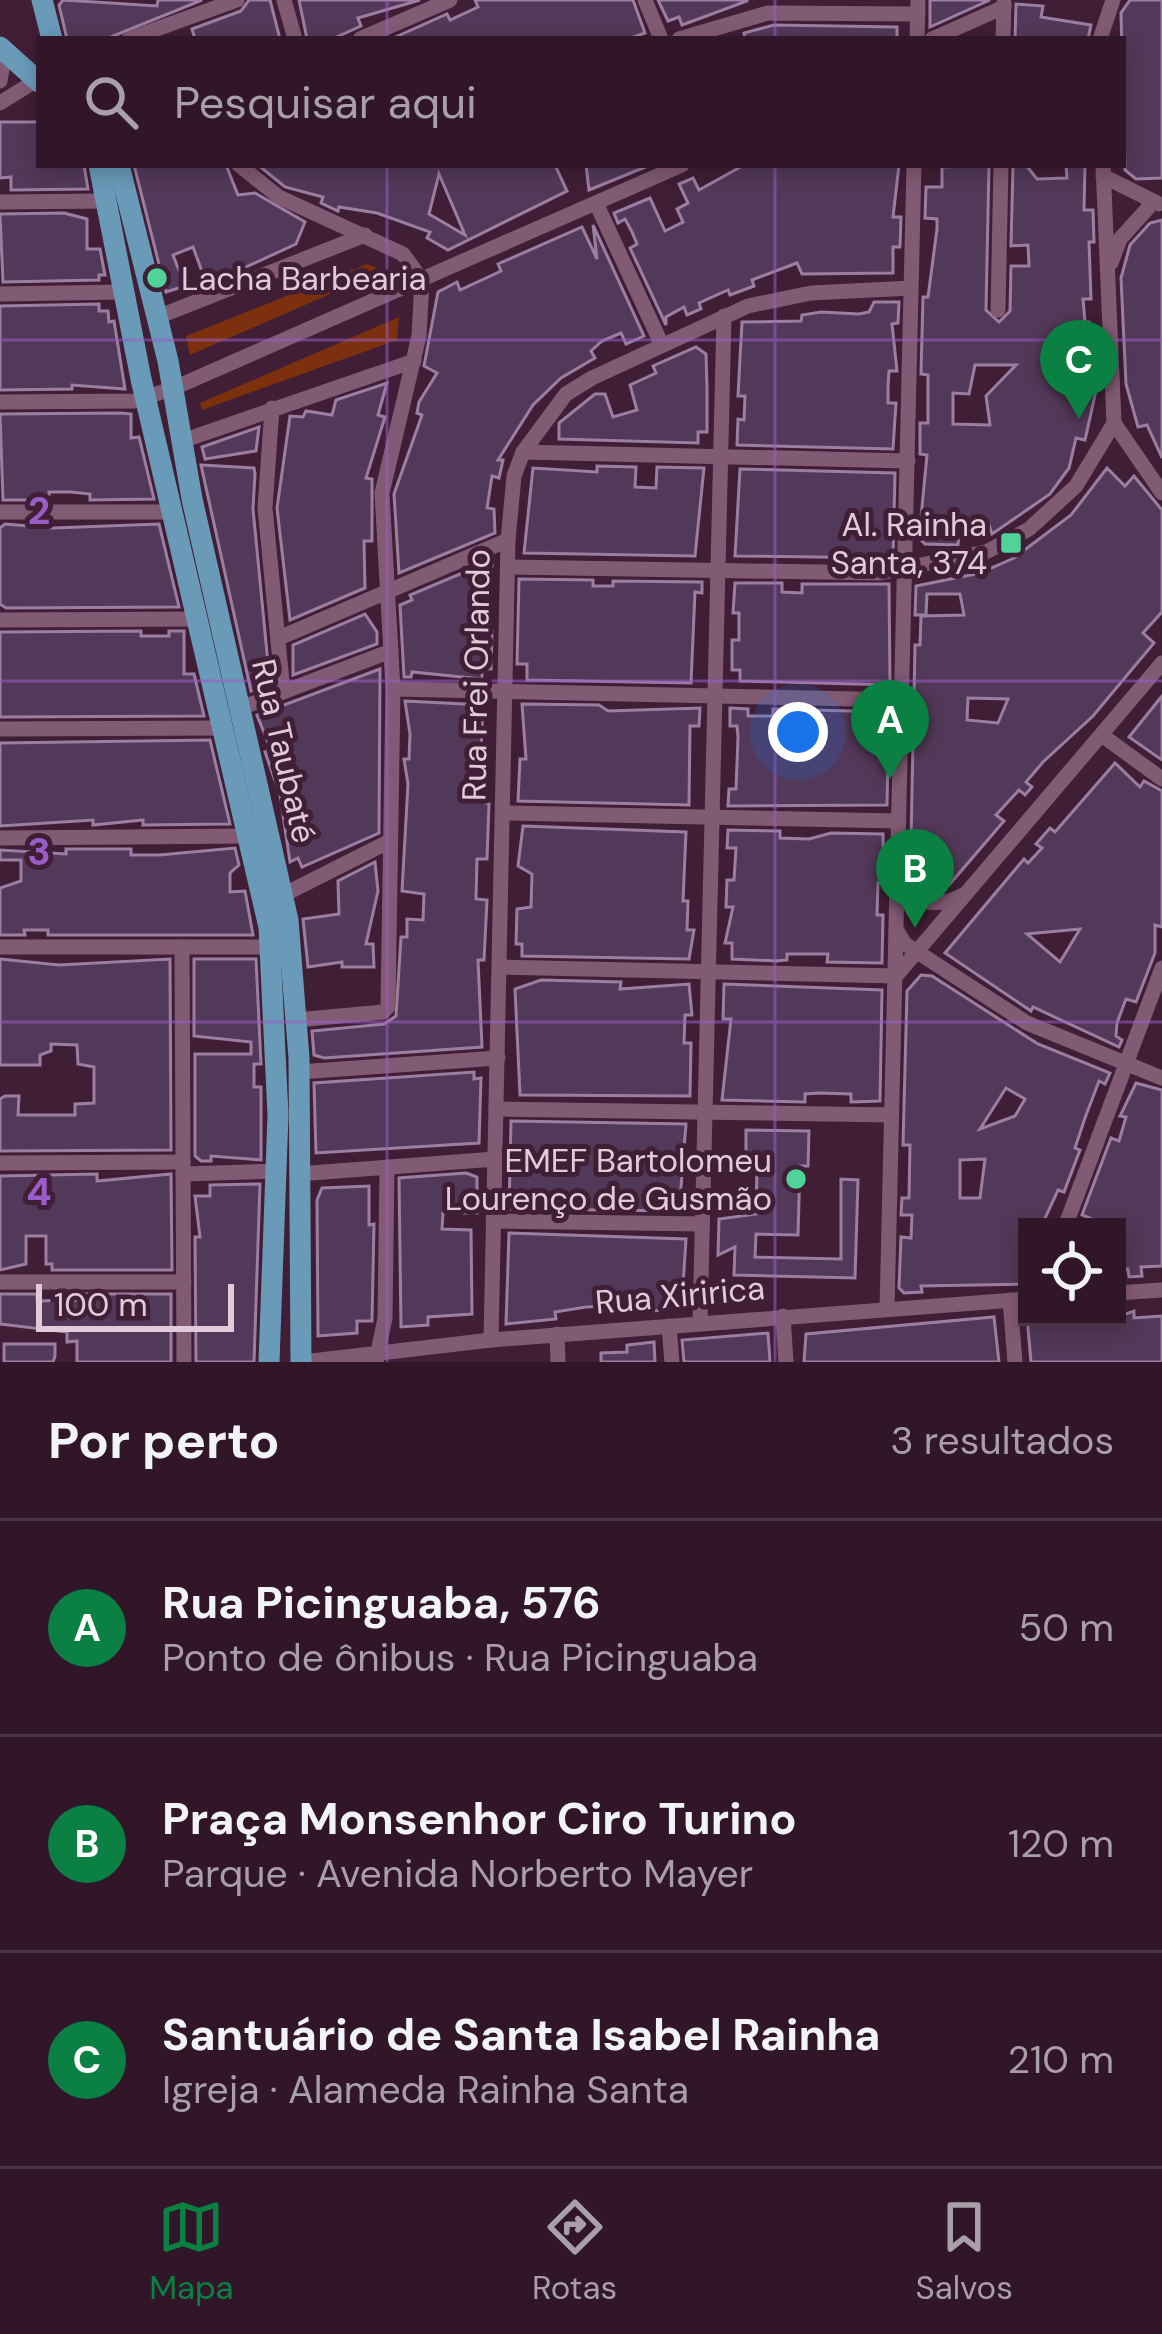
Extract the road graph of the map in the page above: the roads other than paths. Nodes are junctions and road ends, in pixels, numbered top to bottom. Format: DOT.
graph roads {
  1 [pos="41,0"];
  2 [pos="237,0"];
  3 [pos="284,0"];
  4 [pos="450,0"];
  5 [pos="645,0"];
  6 [pos="1113,0"];
  7 [pos="1004,4"];
  8 [pos="918,7"];
  9 [pos="163,33"];
  10 [pos="51,36"];
  11 [pos="294,36"];
  12 [pos="367,36"];
  13 [pos="660,36"];
  14 [pos="689,36"];
  15 [pos="938,36"];
  16 [pos="1003,36"];
  17 [pos="1101,36"];
  18 [pos="3,49"];
  19 [pos="36,78"];
  20 [pos="0,81"];
  21 [pos="36,81"];
  22 [pos="0,103"];
  23 [pos="100,168"];
  24 [pos="120,168"];
  25 [pos="243,168"];
  26 [pos="674,168"];
  27 [pos="914,168"];
  28 [pos="1001,168"];
  29 [pos="1103,171"];
  30 [pos="106,201"];
  31 [pos="0,202"];
  32 [pos="596,203"];
  33 [pos="1156,205"];
  34 [pos="1105,210"];
  35 [pos="365,235"];
  36 [pos="1107,278"];
  37 [pos="422,280"];
  38 [pos="911,288"];
  39 [pos="124,292"];
  40 [pos="0,293"];
  41 [pos="998,310"];
  42 [pos="724,316"];
  43 [pos="155,318"];
  44 [pos="661,343"];
  45 [pos="414,361"];
  46 [pos="174,388"];
  47 [pos="146,397"];
  48 [pos="0,402"];
  49 [pos="272,408"];
  50 [pos="1114,422"];
  51 [pos="182,441"];
  52 [pos="523,452"];
  53 [pos="721,456"];
  54 [pos="908,461"];
  55 [pos="1162,493"];
  56 [pos="0,512"];
  57 [pos="174,512"];
  58 [pos="508,540"];
  59 [pos="508,567"];
  60 [pos="718,570"];
  61 [pos="905,570"];
  62 [pos="386,592"];
  63 [pos="200,619"];
  64 [pos="0,620"];
  65 [pos="279,638"];
  66 [pos="391,651"];
  67 [pos="1162,663"];
  68 [pos="393,688"];
  69 [pos="283,692"];
  70 [pos="507,694"];
  71 [pos="716,697"];
  72 [pos="901,700"];
  73 [pos="241,708"];
  74 [pos="225,728"];
  75 [pos="0,729"];
  76 [pos="1103,736"];
  77 [pos="1162,779"];
  78 [pos="504,813"];
  79 [pos="712,819"];
  80 [pos="898,821"];
  81 [pos="249,836"];
  82 [pos="0,838"];
  83 [pos="390,841"];
  84 [pos="897,877"];
  85 [pos="971,891"];
  86 [pos="283,895"];
  87 [pos="895,927"];
  88 [pos="271,946"];
  89 [pos="0,947"];
  90 [pos="182,947"];
  91 [pos="918,951"];
  92 [pos="500,967"];
  93 [pos="1162,968"];
  94 [pos="708,972"];
  95 [pos="896,976"];
  96 [pos="296,1020"];
  97 [pos="498,1058"];
  98 [pos="1125,1066"];
  99 [pos="299,1072"];
  100 [pos="1162,1078"];
  101 [pos="496,1108"];
  102 [pos="705,1112"];
  103 [pos="891,1115"];
  104 [pos="495,1159"];
  105 [pos="0,1163"];
  106 [pos="387,1167"];
  107 [pos="183,1168"];
  108 [pos="288,1173"];
  109 [pos="1068,1218"];
  110 [pos="493,1221"];
  111 [pos="702,1224"];
  112 [pos="275,1244"];
  113 [pos="298,1250"];
  114 [pos="0,1282"];
  115 [pos="184,1282"];
  116 [pos="1162,1290"];
  117 [pos="1126,1292"];
  118 [pos="1018,1300"];
  119 [pos="887,1309"];
  120 [pos="783,1316"];
  121 [pos="700,1323"];
  122 [pos="669,1326"];
  123 [pos="557,1334"];
  124 [pos="491,1340"];
  125 [pos="378,1356"];
  126 [pos="302,1357"];
  127 [pos="184,1362"];
  128 [pos="269,1362"];
  129 [pos="558,1362"];
  130 [pos="672,1362"];
  131 [pos="786,1362"];
  132 [pos="1015,1362"];
  1 -- 10 [label="main road"];
  2 -- 9 [label="street"];
  3 -- 11 [label="street"];
  4 -- 12 [label="street"];
  5 -- 13 [label="street"];
  6 -- 17 [label="street"];
  7 -- 15 [label="street"];
  7 -- 16 [label="street"];
  8 -- 14 [label="street"];
  18 -- 19 [label="main road"];
  18 -- 20 [label="street"];
  21 -- 22 [label="street"];
  23 -- 30 [label="main road, Rua Taubaté"];
  24 -- 43 [label="main road, Rua Taubaté"];
  25 -- 35 [label="street"];
  26 -- 32 [label="street"];
  27 -- 38 [label="street"];
  28 -- 41 [label="street"];
  29 -- 33 [label="street"];
  29 -- 34 [label="street"];
  30 -- 31 [label="street"];
  30 -- 39 [label="main road, Rua Taubaté"];
  32 -- 37 [label="street"];
  32 -- 44 [label="street"];
  33 -- 34 [label="street"];
  33 -- 36 [label="street"];
  34 -- 36 [label="street"];
  35 -- 37 [label="street"];
  35 -- 43 [label="street"];
  36 -- 50 [label="street"];
  37 -- 45 [label="street"];
  37 -- 46 [label="street"];
  38 -- 42 [label="street, Rua Frei Orlando"];
  38 -- 54 [label="street"];
  39 -- 40 [label="street"];
  39 -- 47 [label="main road, Rua Taubaté"];
  42 -- 44 [label="street, Rua Frei Orlando"];
  42 -- 53 [label="street"];
  43 -- 46 [label="main road, Rua Taubaté"];
  44 -- 52 [label="street, Rua Frei Orlando"];
  45 -- 49 [label="street"];
  45 -- 62 [label="street"];
  46 -- 47 [label="street"];
  46 -- 51 [label="main road, Rua Taubaté"];
  47 -- 48 [label="street"];
  47 -- 57 [label="main road, Rua Taubaté"];
  49 -- 51 [label="street"];
  49 -- 65 [label="street"];
  50 -- 55 [label="street"];
  50 -- 61 [label="street"];
  51 -- 73 [label="main road, Rua Taubaté"];
  52 -- 53 [label="street"];
  52 -- 58 [label="street, Rua Frei Orlando"];
  53 -- 54 [label="street"];
  53 -- 60 [label="street"];
  54 -- 61 [label="street"];
  56 -- 57 [label="street"];
  57 -- 63 [label="main road, Rua Taubaté"];
  58 -- 59 [label="street, Rua Frei Orlando"];
  58 -- 62 [label="street"];
  59 -- 60 [label="street"];
  59 -- 70 [label="street, Rua Frei Orlando"];
  60 -- 61 [label="street"];
  60 -- 71 [label="street"];
  61 -- 72 [label="street"];
  62 -- 65 [label="street"];
  62 -- 66 [label="street"];
  63 -- 64 [label="street"];
  63 -- 74 [label="main road, Rua Taubaté"];
  65 -- 69 [label="street"];
  66 -- 68 [label="street"];
  66 -- 69 [label="street"];
  67 -- 76 [label="street"];
  68 -- 70 [label="street"];
  68 -- 83 [label="street"];
  69 -- 73 [label="street"];
  70 -- 71 [label="street"];
  70 -- 78 [label="street, Rua Frei Orlando"];
  71 -- 72 [label="street"];
  71 -- 79 [label="street"];
  72 -- 80 [label="street"];
  73 -- 86 [label="main road, Rua Taubaté"];
  74 -- 75 [label="street"];
  74 -- 81 [label="main road, Rua Taubaté"];
  76 -- 77 [label="street"];
  76 -- 85 [label="street"];
  78 -- 79 [label="street"];
  78 -- 92 [label="street, Rua Frei Orlando"];
  79 -- 80 [label="street"];
  79 -- 94 [label="street"];
  80 -- 84 [label="street"];
  81 -- 82 [label="street"];
  81 -- 88 [label="main road, Rua Taubaté"];
  83 -- 86 [label="street"];
  83 -- 96 [label="street"];
  84 -- 85 [label="street"];
  84 -- 87 [label="street"];
  85 -- 91 [label="street"];
  86 -- 96 [label="main road, Rua Taubaté"];
  87 -- 91 [label="street"];
  87 -- 95 [label="street"];
  88 -- 90 [label="street"];
  88 -- 108 [label="main road, Rua Taubaté"];
  89 -- 90 [label="street"];
  90 -- 107 [label="street"];
  91 -- 95 [label="street"];
  91 -- 98 [label="street"];
  92 -- 94 [label="street"];
  92 -- 97 [label="street, Rua Frei Orlando"];
  93 -- 98 [label="street"];
  94 -- 95 [label="street"];
  94 -- 102 [label="street"];
  95 -- 103 [label="street"];
  96 -- 99 [label="main road, Rua Taubaté"];
  97 -- 99 [label="street"];
  97 -- 101 [label="street, Rua Frei Orlando"];
  98 -- 100 [label="street"];
  98 -- 109 [label="street"];
  99 -- 108 [label="main road, Rua Taubaté"];
  101 -- 102 [label="street"];
  101 -- 104 [label="street, Rua Frei Orlando"];
  102 -- 103 [label="street"];
  102 -- 111 [label="street"];
  103 -- 119 [label="street"];
  104 -- 106 [label="street"];
  104 -- 110 [label="street, Rua Frei Orlando"];
  105 -- 107 [label="street"];
  106 -- 108 [label="street"];
  106 -- 125 [label="street"];
  107 -- 108 [label="street"];
  107 -- 115 [label="street"];
  108 -- 112 [label="main road, Rua Taubaté"];
  108 -- 113 [label="main road, Rua Taubaté"];
  110 -- 111 [label="street"];
  110 -- 124 [label="street, Rua Frei Orlando"];
  111 -- 121 [label="street"];
  112 -- 113 [label="main road"];
  112 -- 128 [label="main road, Rua Taubaté"];
  113 -- 126 [label="main road, Rua Taubaté"];
  114 -- 115 [label="street"];
  115 -- 127 [label="street"];
  116 -- 117 [label="street"];
  118 -- 119 [label="street, Rua Xiririca"];
  118 -- 132 [label="street"];
  119 -- 120 [label="street, Rua Xiririca"];
  120 -- 121 [label="street, Rua Xiririca"];
  120 -- 131 [label="street"];
  121 -- 122 [label="street, Rua Xiririca"];
  122 -- 123 [label="street, Rua Xiririca"];
  122 -- 130 [label="street"];
  123 -- 124 [label="street, Rua Xiririca"];
  123 -- 129 [label="street"];
  124 -- 125 [label="street, Rua Xiririca"];
  125 -- 126 [label="street, Rua Xiririca"];
}
